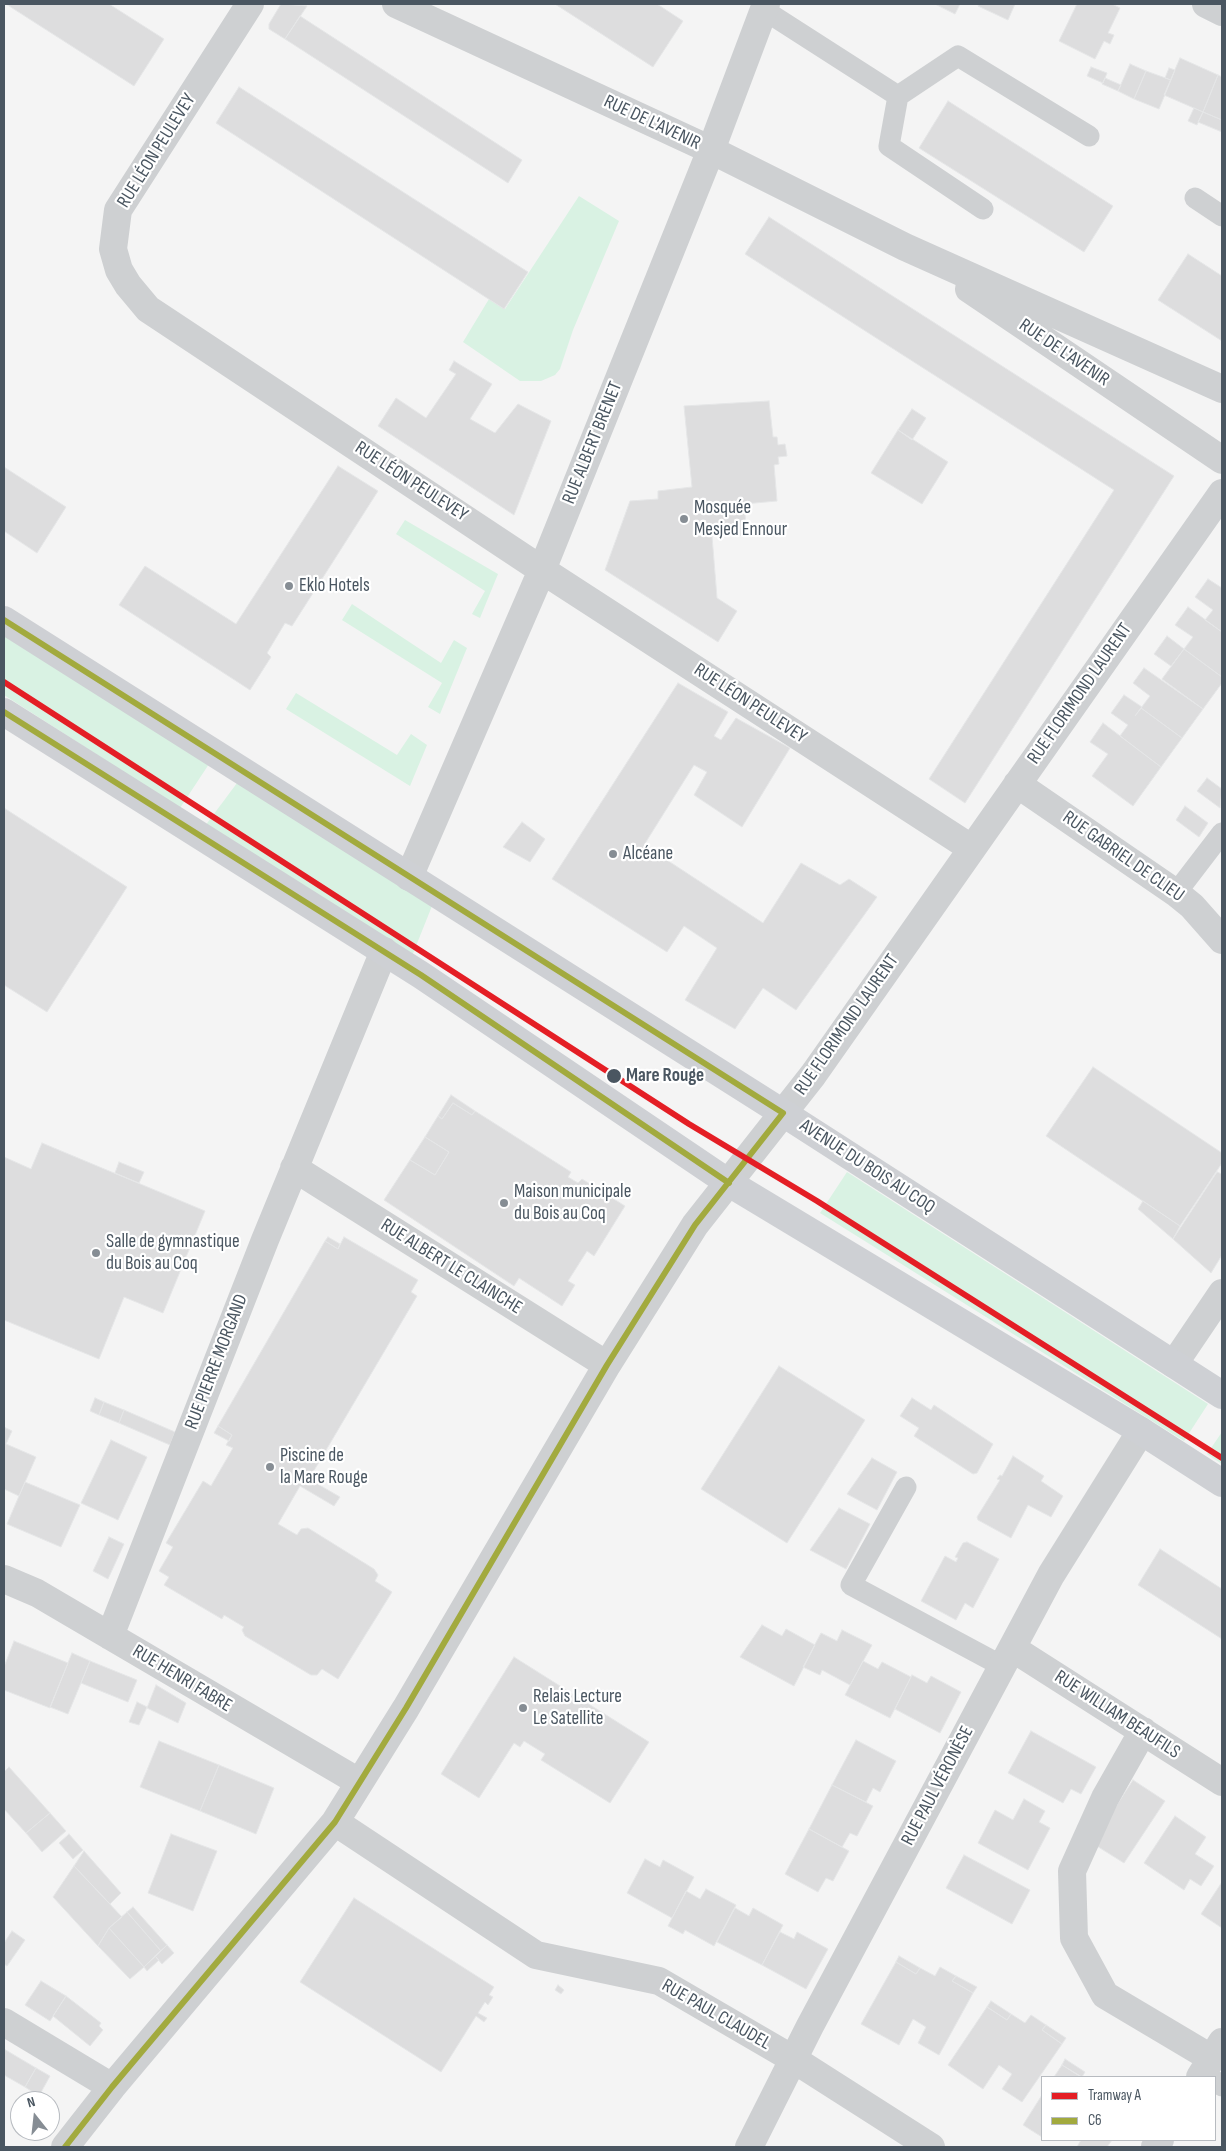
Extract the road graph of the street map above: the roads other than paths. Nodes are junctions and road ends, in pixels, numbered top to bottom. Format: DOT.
graph roads {
  1 [pos="250,4"];
  2 [pos="396,4"];
  3 [pos="1206,4"];
  4 [pos="765,7"];
  5 [pos="1222,12"];
  6 [pos="898,96"];
  7 [pos="1089,136"];
  8 [pos="711,150"];
  9 [pos="1195,198"];
  10 [pos="983,209"];
  11 [pos="1222,216"];
  12 [pos="905,247"];
  13 [pos="1222,389"];
  14 [pos="1222,460"];
  15 [pos="1222,493"];
  16 [pos="542,570"];
  17 [pos="4,620"];
  18 [pos="4,712"];
  19 [pos="1017,784"];
  20 [pos="1222,833"];
  21 [pos="971,848"];
  22 [pos="409,877"];
  23 [pos="1176,893"];
  24 [pos="1222,940"];
  25 [pos="384,951"];
  26 [pos="783,1113"];
  27 [pos="294,1168"];
  28 [pos="728,1183"];
  29 [pos="1222,1293"];
  30 [pos="1174,1364"];
  31 [pos="607,1365"];
  32 [pos="1222,1395"];
  33 [pos="1141,1431"];
  34 [pos="1222,1483"];
  35 [pos="906,1487"];
  36 [pos="4,1579"];
  37 [pos="110,1636"];
  38 [pos="1007,1657"];
  39 [pos="1143,1731"];
  40 [pos="359,1782"];
  41 [pos="1222,1782"];
  42 [pos="335,1822"];
  43 [pos="4,2022"];
  44 [pos="793,2059"];
  45 [pos="1212,2070"];
  46 [pos="112,2087"];
  47 [pos="65,2147"];
  48 [pos="748,2147"];
  49 [pos="931,2147"];
  1 -- 16 [label="street, RUE LÉON PEULEVEY"];
  2 -- 8 [label="street, RUE DE L'AVENIR"];
  3 -- 5 [label="street"];
  4 -- 6 [label="lane"];
  4 -- 8 [label="street, RUE ALBERT BRENET"];
  6 -- 7 [label="lane"];
  6 -- 10 [label="lane"];
  8 -- 12 [label="street, RUE DE L'AVENIR"];
  8 -- 16 [label="street, RUE ALBERT BRENET"];
  9 -- 11 [label="lane"];
  12 -- 13 [label="street, RUE DE L'AVENIR"];
  12 -- 14 [label="street, RUE DE L'AVENIR"];
  15 -- 19 [label="street, RUE FLORIMOND LAURENT"];
  16 -- 21 [label="street, RUE LÉON PEULEVEY"];
  16 -- 22 [label="street, RUE ALBERT BRENET"];
  17 -- 22 [label="main road, AVENUE DU BOIS AU COQ"];
  18 -- 25 [label="main road"];
  19 -- 21 [label="street, RUE FLORIMOND LAURENT"];
  19 -- 23 [label="street, RUE GABRIEL DE CLIEU"];
  20 -- 23 [label="lane"];
  21 -- 26 [label="street, RUE FLORIMOND LAURENT"];
  22 -- 26 [label="main road, AVENUE DU BOIS AU COQ"];
  23 -- 24 [label="street, RUE GABRIEL DE CLIEU"];
  25 -- 27 [label="street, RUE PIERRE MORGAND"];
  25 -- 28 [label="main road"];
  26 -- 28 [label="street, RUE FLORIMOND LAURENT"];
  26 -- 30 [label="main road, AVENUE DU BOIS AU COQ"];
  27 -- 31 [label="street, RUE ALBERT LE CLAINCHE"];
  27 -- 37 [label="street, RUE PIERRE MORGAND"];
  28 -- 31 [label="street, RUE FLORIMOND LAURENT"];
  28 -- 33 [label="main road"];
  29 -- 30 [label="street"];
  30 -- 32 [label="main road, AVENUE DU BOIS AU COQ"];
  31 -- 40 [label="street, RUE FLORIMOND LAURENT"];
  33 -- 34 [label="main road"];
  33 -- 38 [label="street, RUE PAUL VÉRONÈSE"];
  35 -- 38 [label="lane"];
  36 -- 37 [label="street, RUE HENRI FABRE"];
  37 -- 40 [label="street, RUE HENRI FABRE"];
  38 -- 39 [label="street, RUE WILLIAM BEAUFILS"];
  38 -- 44 [label="street, RUE PAUL VÉRONÈSE"];
  39 -- 41 [label="street, RUE WILLIAM BEAUFILS"];
  39 -- 45 [label="street"];
  40 -- 42 [label="street, RUE FLORIMOND LAURENT"];
  42 -- 44 [label="street, RUE PAUL CLAUDEL"];
  42 -- 46 [label="street, RUE FLORIMOND LAURENT"];
  43 -- 46 [label="street"];
  44 -- 48 [label="street, RUE PAUL VÉRONÈSE"];
  44 -- 49 [label="street, RUE PAUL CLAUDEL"];
  46 -- 47 [label="street, RUE FLORIMOND LAURENT"];
}
